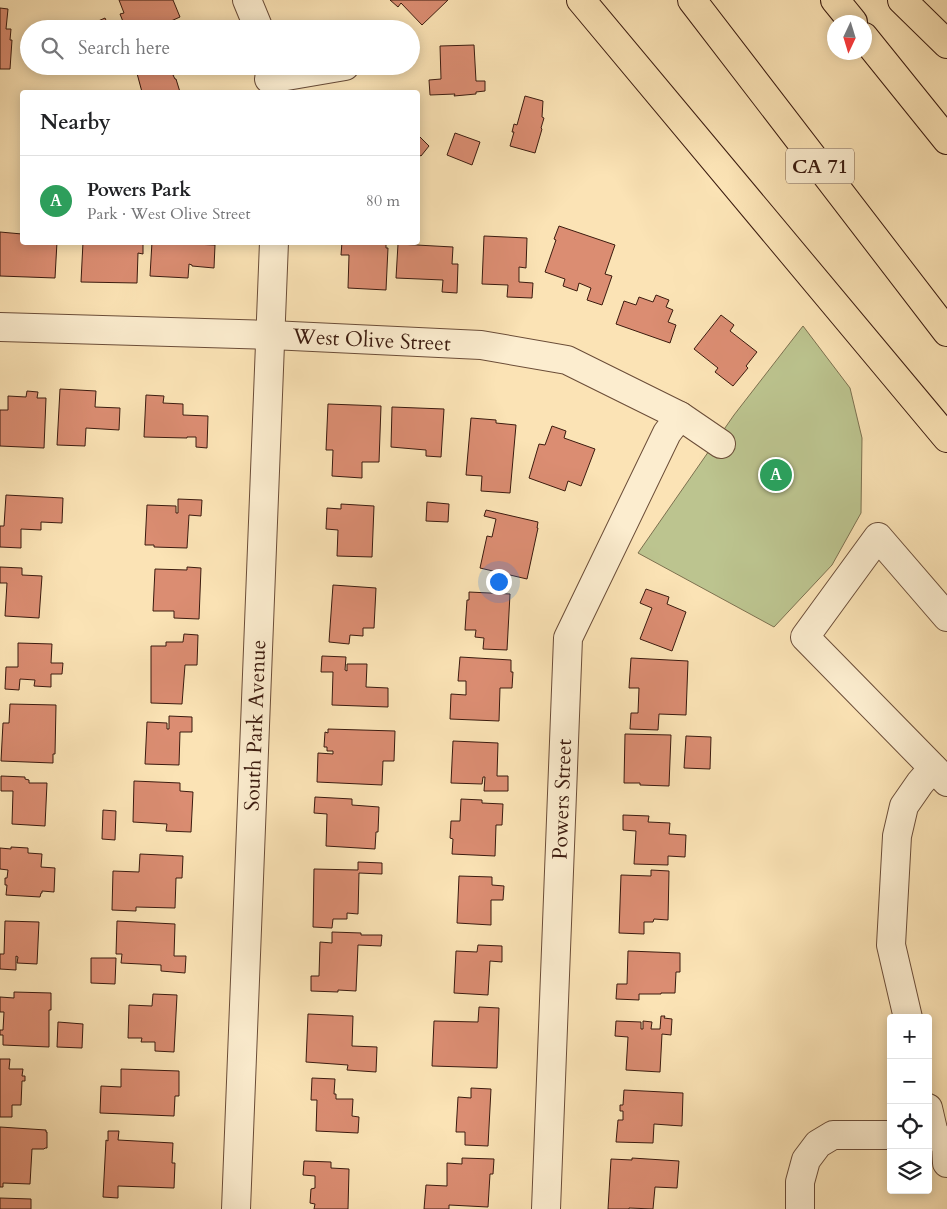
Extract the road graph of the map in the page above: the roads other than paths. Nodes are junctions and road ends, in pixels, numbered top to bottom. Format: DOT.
graph roads {
  1 [pos="247,0"];
  2 [pos="581,0"];
  3 [pos="692,0"];
  4 [pos="835,0"];
  5 [pos="902,0"];
  6 [pos="847,15"];
  7 [pos="255,20"];
  8 [pos="947,44"];
  9 [pos="872,47"];
  10 [pos="292,75"];
  11 [pos="269,79"];
  12 [pos="947,140"];
  13 [pos="274,245"];
  14 [pos="0,327"];
  15 [pos="947,332"];
  16 [pos="270,335"];
  17 [pos="680,416"];
  18 [pos="947,438"];
  19 [pos="721,444"];
  20 [pos="947,617"];
  21 [pos="940,775"];
  22 [pos="907,1014"];
  23 [pos="887,1134"];
  24 [pos="932,1135"];
  25 [pos="947,1163"];
  26 [pos="236,1209"];
  27 [pos="546,1209"];
  28 [pos="800,1209"];
  1 -- 7 [label="street"];
  2 -- 18 [label="highway"];
  3 -- 15 [label="highway, CA 71"];
  4 -- 6 [label="highway"];
  5 -- 8 [label="highway"];
  9 -- 12 [label="highway"];
  10 -- 11 [label="street"];
  13 -- 16 [label="street, South Park Avenue"];
  14 -- 16 [label="street, West Olive Street"];
  16 -- 17 [label="street, West Olive Street"];
  16 -- 26 [label="street, South Park Avenue"];
  17 -- 19 [label="street, West Olive Street"];
  17 -- 27 [label="street, Powers Street"];
  20 -- 21 [label="street"];
  21 -- 22 [label="street"];
  23 -- 28 [label="street"];
  24 -- 25 [label="street"];
}
